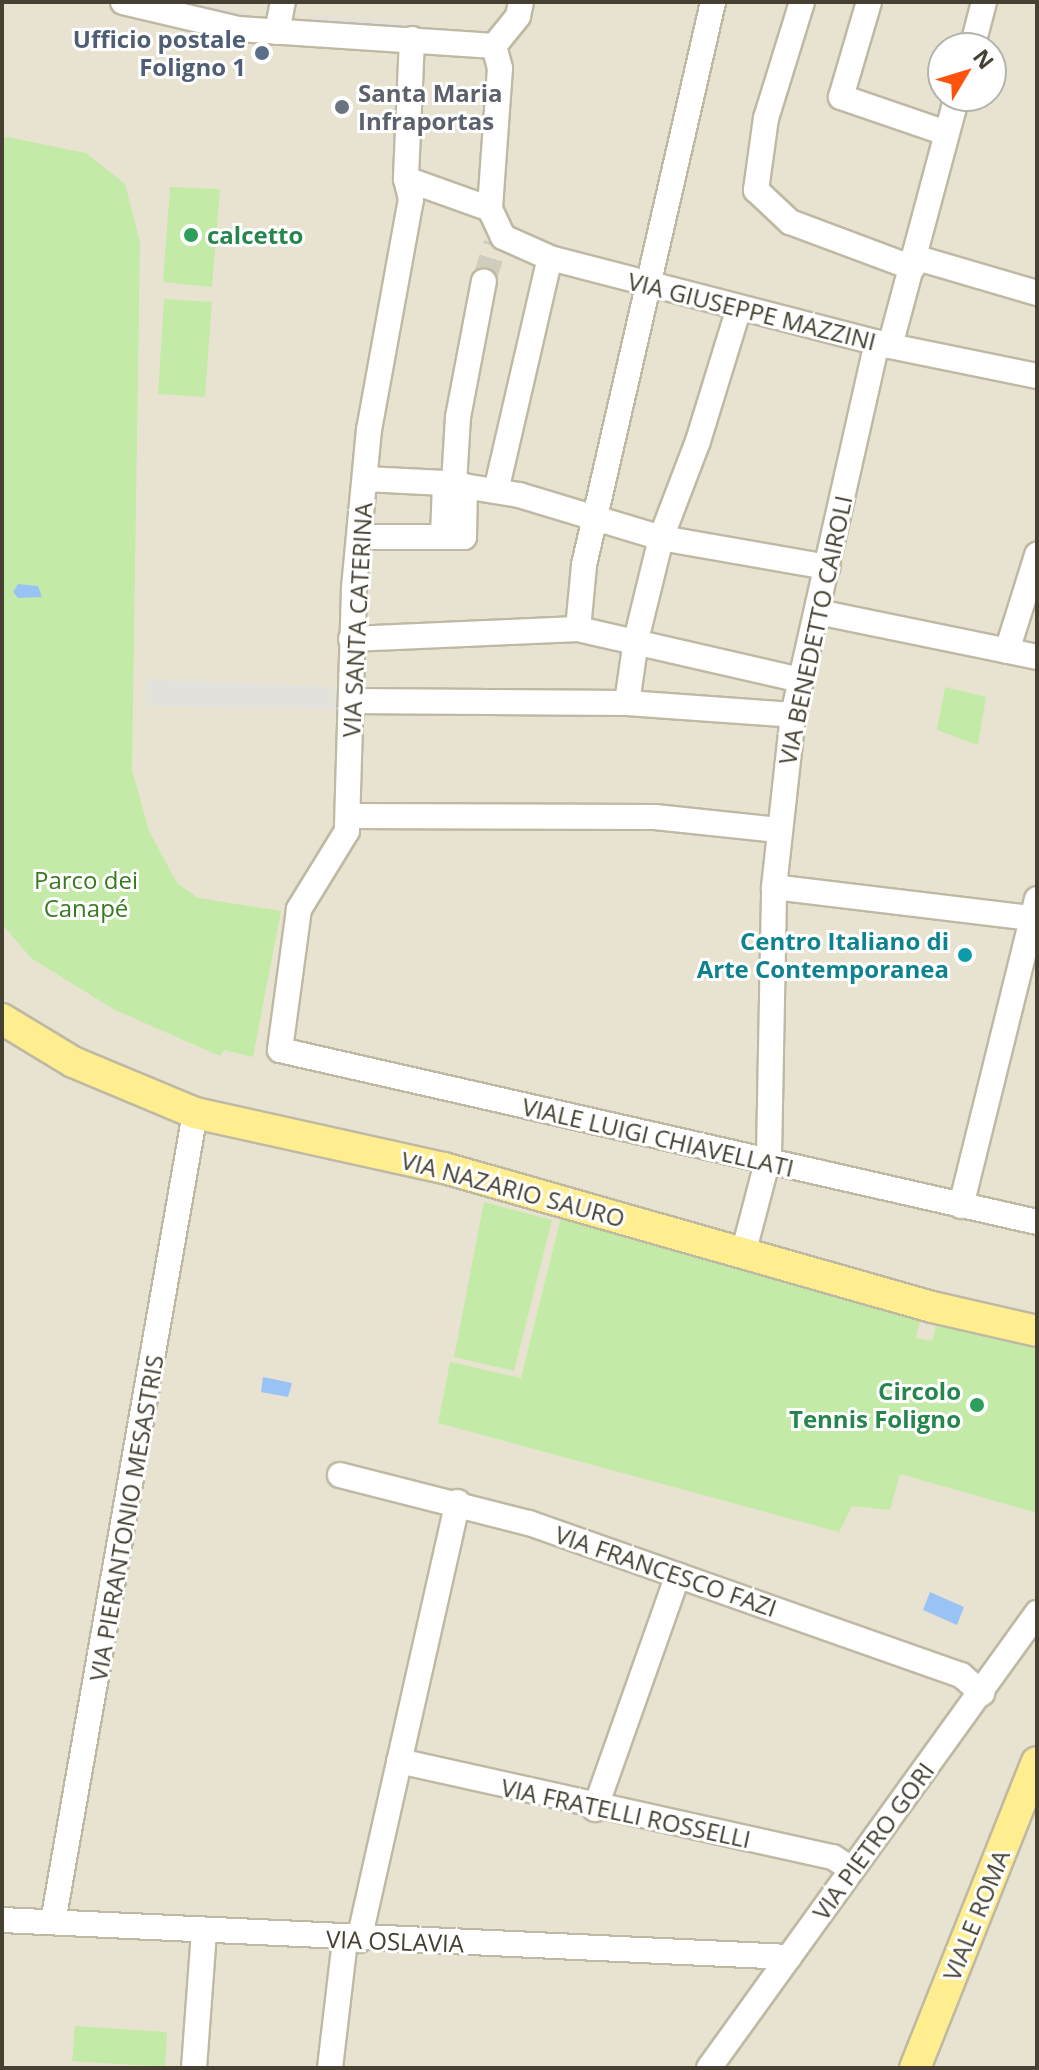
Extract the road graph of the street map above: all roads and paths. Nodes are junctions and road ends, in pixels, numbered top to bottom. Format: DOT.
graph roads {
  1 [pos="123,2"];
  2 [pos="283,2"];
  3 [pos="521,2"];
  4 [pos="713,2"];
  5 [pos="802,2"];
  6 [pos="869,2"];
  7 [pos="984,2"];
  8 [pos="277,32"];
  9 [pos="976,32"];
  10 [pos="412,39"];
  11 [pos="494,46"];
  12 [pos="952,112"];
  13 [pos="946,133"];
  14 [pos="406,179"];
  15 [pos="494,227"];
  16 [pos="550,258"];
  17 [pos="913,262"];
  18 [pos="484,281"];
  19 [pos="648,286"];
  20 [pos="1037,293"];
  21 [pos="739,308"];
  22 [pos="884,344"];
  23 [pos="1037,376"];
  24 [pos="365,479"];
  25 [pos="455,484"];
  26 [pos="496,491"];
  27 [pos="600,515"];
  28 [pos="359,537"];
  29 [pos="661,538"];
  30 [pos="1037,555"];
  31 [pos="827,567"];
  32 [pos="818,612"];
  33 [pos="578,629"];
  34 [pos="351,639"];
  35 [pos="636,640"];
  36 [pos="1007,651"];
  37 [pos="1037,657"];
  38 [pos="801,680"];
  39 [pos="351,701"];
  40 [pos="627,703"];
  41 [pos="793,715"];
  42 [pos="348,816"];
  43 [pos="778,830"];
  44 [pos="774,887"];
  45 [pos="1034,908"];
  46 [pos="4,1022"];
  47 [pos="280,1050"];
  48 [pos="195,1113"];
  49 [pos="767,1161"];
  50 [pos="961,1206"];
  51 [pos="1037,1222"];
  52 [pos="743,1254"];
  53 [pos="1037,1331"];
  54 [pos="340,1475"];
  55 [pos="458,1502"];
  56 [pos="678,1575"];
  57 [pos="1037,1613"];
  58 [pos="982,1693"];
  59 [pos="399,1761"];
  60 [pos="1037,1762"];
  61 [pos="595,1809"];
  62 [pos="851,1869"];
  63 [pos="2,1920"];
  64 [pos="53,1922"];
  65 [pos="204,1931"];
  66 [pos="352,1940"];
  67 [pos="789,1957"];
  68 [pos="194,2068"];
  69 [pos="330,2068"];
  70 [pos="709,2068"];
  71 [pos="915,2068"];
  1 -- 8 [label="street"];
  2 -- 8 [label="street"];
  3 -- 11 [label="street"];
  4 -- 19 [label="street"];
  5 -- 17 [label="street"];
  6 -- 13 [label="street"];
  7 -- 9 [label="street"];
  8 -- 10 [label="street"];
  10 -- 11 [label="street"];
  10 -- 14 [label="street, VIA SANTA CATERINA"];
  11 -- 15 [label="street"];
  12 -- 13 [label="street, VIA BENEDETTO CAIROLI"];
  13 -- 17 [label="street, VIA BENEDETTO CAIROLI"];
  14 -- 15 [label="street, VIA GIUSEPPE MAZZINI"];
  14 -- 24 [label="street, VIA SANTA CATERINA"];
  15 -- 16 [label="street, VIA GIUSEPPE MAZZINI"];
  16 -- 19 [label="street, VIA GIUSEPPE MAZZINI"];
  16 -- 26 [label="street"];
  17 -- 20 [label="street"];
  17 -- 22 [label="street, VIA BENEDETTO CAIROLI"];
  18 -- 25 [label="street"];
  19 -- 21 [label="street, VIA GIUSEPPE MAZZINI"];
  19 -- 27 [label="street"];
  21 -- 22 [label="street, VIA GIUSEPPE MAZZINI"];
  21 -- 29 [label="street"];
  22 -- 23 [label="street, VIA GIUSEPPE MAZZINI"];
  22 -- 31 [label="street, VIA BENEDETTO CAIROLI"];
  24 -- 25 [label="street"];
  24 -- 28 [label="street, VIA SANTA CATERINA"];
  25 -- 26 [label="street"];
  25 -- 28 [label="street"];
  26 -- 27 [label="street"];
  27 -- 29 [label="street"];
  27 -- 33 [label="street"];
  28 -- 34 [label="street, VIA SANTA CATERINA"];
  29 -- 31 [label="street"];
  29 -- 35 [label="street"];
  30 -- 36 [label="street"];
  31 -- 32 [label="street, VIA BENEDETTO CAIROLI"];
  32 -- 36 [label="street"];
  32 -- 38 [label="street, VIA BENEDETTO CAIROLI"];
  33 -- 34 [label="street"];
  33 -- 35 [label="street"];
  34 -- 39 [label="street, VIA SANTA CATERINA"];
  35 -- 38 [label="street"];
  35 -- 40 [label="street"];
  36 -- 37 [label="street"];
  38 -- 41 [label="street, VIA BENEDETTO CAIROLI"];
  39 -- 40 [label="street"];
  39 -- 42 [label="street, VIA SANTA CATERINA"];
  40 -- 41 [label="street"];
  41 -- 43 [label="street, VIA BENEDETTO CAIROLI"];
  42 -- 43 [label="street"];
  42 -- 47 [label="street, VIA SANTA CATERINA"];
  43 -- 44 [label="street, VIA BENEDETTO CAIROLI"];
  44 -- 45 [label="street"];
  44 -- 49 [label="street, VIA BENEDETTO CAIROLI"];
  45 -- 50 [label="street"];
  46 -- 48 [label="main road, VIA NAZARIO SAURO"];
  47 -- 49 [label="street, VIALE LUIGI CHIAVELLATI"];
  48 -- 52 [label="main road, VIA NAZARIO SAURO"];
  48 -- 64 [label="street, VIA PIERANTONIO MESASTRIS"];
  49 -- 50 [label="street, VIALE LUIGI CHIAVELLATI"];
  49 -- 52 [label="street, VIA BENEDETTO CAIROLI"];
  50 -- 51 [label="street, VIALE LUIGI CHIAVELLATI"];
  52 -- 53 [label="main road, VIA NAZARIO SAURO"];
  54 -- 55 [label="street, VIA FRANCESCO FAZI"];
  55 -- 56 [label="street, VIA FRANCESCO FAZI"];
  55 -- 59 [label="street"];
  56 -- 58 [label="street, VIA FRANCESCO FAZI"];
  56 -- 61 [label="street"];
  57 -- 58 [label="street, VIA PIETRO GORI"];
  58 -- 62 [label="street, VIA PIETRO GORI"];
  59 -- 61 [label="street, VIA FRATELLI ROSSELLI"];
  59 -- 66 [label="street"];
  60 -- 71 [label="main road, VIALE ROMA"];
  61 -- 62 [label="street, VIA FRATELLI ROSSELLI"];
  62 -- 67 [label="street, VIA PIETRO GORI"];
  63 -- 64 [label="street, VIA OSLAVIA"];
  64 -- 65 [label="street, VIA OSLAVIA"];
  65 -- 66 [label="street, VIA OSLAVIA"];
  65 -- 68 [label="street"];
  66 -- 67 [label="street, VIA OSLAVIA"];
  66 -- 69 [label="street"];
  67 -- 70 [label="street, VIA PIETRO GORI"];
}
